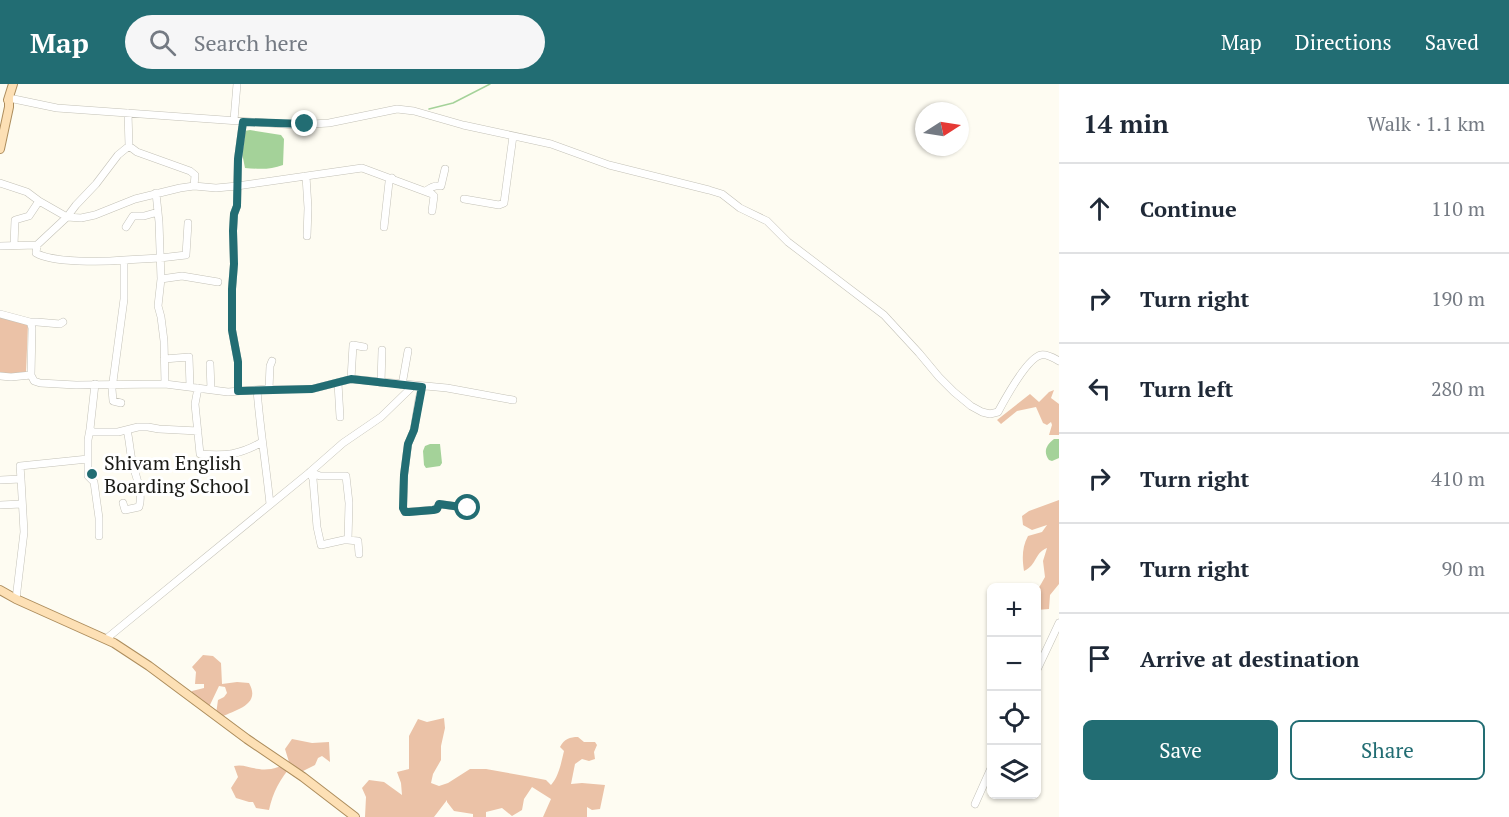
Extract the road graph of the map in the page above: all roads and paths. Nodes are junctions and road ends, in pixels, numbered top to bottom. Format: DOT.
graph roads {
  1 [pos="13,84"];
  2 [pos="237,84"];
  3 [pos="7,96"];
  4 [pos="128,113"];
  5 [pos="234,120"];
  6 [pos="243,122"];
  7 [pos="0,124"];
  8 [pos="513,135"];
  9 [pos="129,146"];
  10 [pos="0,149"];
  11 [pos="445,169"];
  12 [pos="306,176"];
  13 [pos="392,178"];
  14 [pos="0,183"];
  15 [pos="194,186"];
  16 [pos="237,186"];
  17 [pos="426,191"];
  18 [pos="156,193"];
  19 [pos="464,199"];
  20 [pos="39,201"];
  21 [pos="432,211"];
  22 [pos="158,212"];
  23 [pos="67,217"];
  24 [pos="188,223"];
  25 [pos="126,227"];
  26 [pos="384,227"];
  27 [pos="307,236"];
  28 [pos="14,245"];
  29 [pos="37,245"];
  30 [pos="0,246"];
  31 [pos="160,258"];
  32 [pos="124,260"];
  33 [pos="161,279"];
  34 [pos="218,282"];
  35 [pos="0,314"];
  36 [pos="30,322"];
  37 [pos="63,322"];
  38 [pos="364,347"];
  39 [pos="382,350"];
  40 [pos="408,351"];
  41 [pos="164,359"];
  42 [pos="272,361"];
  43 [pos="1059,361"];
  44 [pos="210,364"];
  45 [pos="31,375"];
  46 [pos="0,376"];
  47 [pos="351,379"];
  48 [pos="112,383"];
  49 [pos="338,383"];
  50 [pos="381,383"];
  51 [pos="95,384"];
  52 [pos="165,384"];
  53 [pos="402,385"];
  54 [pos="413,386"];
  55 [pos="194,387"];
  56 [pos="422,387"];
  57 [pos="211,389"];
  58 [pos="268,389"];
  59 [pos="257,390"];
  60 [pos="238,391"];
  61 [pos="513,400"];
  62 [pos="121,403"];
  63 [pos="340,417"];
  64 [pos="90,429"];
  65 [pos="127,430"];
  66 [pos="198,431"];
  67 [pos="262,442"];
  68 [pos="88,459"];
  69 [pos="310,472"];
  70 [pos="21,479"];
  71 [pos="0,480"];
  72 [pos="123,503"];
  73 [pos="22,504"];
  74 [pos="270,504"];
  75 [pos="0,505"];
  76 [pos="468,508"];
  77 [pos="99,536"];
  78 [pos="348,539"];
  79 [pos="359,554"];
  80 [pos="0,590"];
  81 [pos="16,599"];
  82 [pos="1059,623"];
  83 [pos="106,639"];
  84 [pos="1041,661"];
  85 [pos="987,777"];
  86 [pos="975,804"];
  87 [pos="355,817"];
  1 -- 3 [label="main road"];
  2 -- 5 [label="street"];
  3 -- 4 [label="street"];
  3 -- 7 [label="main road"];
  3 -- 10 [label="main road"];
  4 -- 5 [label="street"];
  4 -- 9 [label="street"];
  5 -- 6 [label="street"];
  6 -- 8 [label="street"];
  6 -- 16 [label="street"];
  8 -- 19 [label="street"];
  8 -- 43 [label="street"];
  9 -- 15 [label="street"];
  9 -- 23 [label="street"];
  11 -- 17 [label="street"];
  12 -- 13 [label="street"];
  12 -- 16 [label="street"];
  12 -- 27 [label="street"];
  13 -- 17 [label="street"];
  13 -- 26 [label="street"];
  14 -- 20 [label="street"];
  15 -- 16 [label="street"];
  15 -- 18 [label="street"];
  16 -- 60 [label="street"];
  17 -- 21 [label="street"];
  18 -- 22 [label="street"];
  18 -- 23 [label="street"];
  20 -- 23 [label="street"];
  20 -- 28 [label="street"];
  22 -- 25 [label="street"];
  22 -- 31 [label="street"];
  23 -- 29 [label="street"];
  24 -- 31 [label="street"];
  28 -- 29 [label="street"];
  28 -- 30 [label="street"];
  29 -- 32 [label="street"];
  31 -- 32 [label="street"];
  31 -- 33 [label="street"];
  32 -- 48 [label="street"];
  33 -- 34 [label="street"];
  33 -- 41 [label="street"];
  35 -- 36 [label="street"];
  36 -- 37 [label="street"];
  36 -- 45 [label="street"];
  38 -- 47 [label="street"];
  39 -- 50 [label="street"];
  40 -- 53 [label="street"];
  41 -- 52 [label="street"];
  41 -- 55 [label="street"];
  42 -- 58 [label="street"];
  44 -- 57 [label="street"];
  45 -- 46 [label="street"];
  45 -- 51 [label="street"];
  47 -- 49 [label="street"];
  47 -- 50 [label="street"];
  48 -- 51 [label="street"];
  48 -- 52 [label="street"];
  48 -- 62 [label="street"];
  49 -- 58 [label="street"];
  49 -- 63 [label="street"];
  50 -- 53 [label="street"];
  51 -- 64 [label="street"];
  52 -- 55 [label="street"];
  53 -- 54 [label="street"];
  54 -- 56 [label="street"];
  54 -- 69 [label="street"];
  55 -- 57 [label="street"];
  55 -- 66 [label="street"];
  56 -- 61 [label="street"];
  56 -- 76 [label="street"];
  57 -- 60 [label="street"];
  58 -- 59 [label="street"];
  59 -- 60 [label="street"];
  59 -- 67 [label="street"];
  64 -- 65 [label="street"];
  64 -- 68 [label="street"];
  65 -- 66 [label="street"];
  65 -- 72 [label="street"];
  66 -- 67 [label="street"];
  67 -- 74 [label="street"];
  68 -- 70 [label="street"];
  68 -- 77 [label="street"];
  69 -- 74 [label="street"];
  69 -- 78 [label="street"];
  69 -- 78 [label="street"];
  70 -- 71 [label="street"];
  70 -- 73 [label="street"];
  73 -- 75 [label="street"];
  73 -- 81 [label="street"];
  74 -- 83 [label="street"];
  78 -- 79 [label="street"];
  80 -- 81 [label="main road"];
  81 -- 83 [label="main road"];
  82 -- 84 [label="street"];
  83 -- 87 [label="main road"];
  85 -- 86 [label="street"];
}
